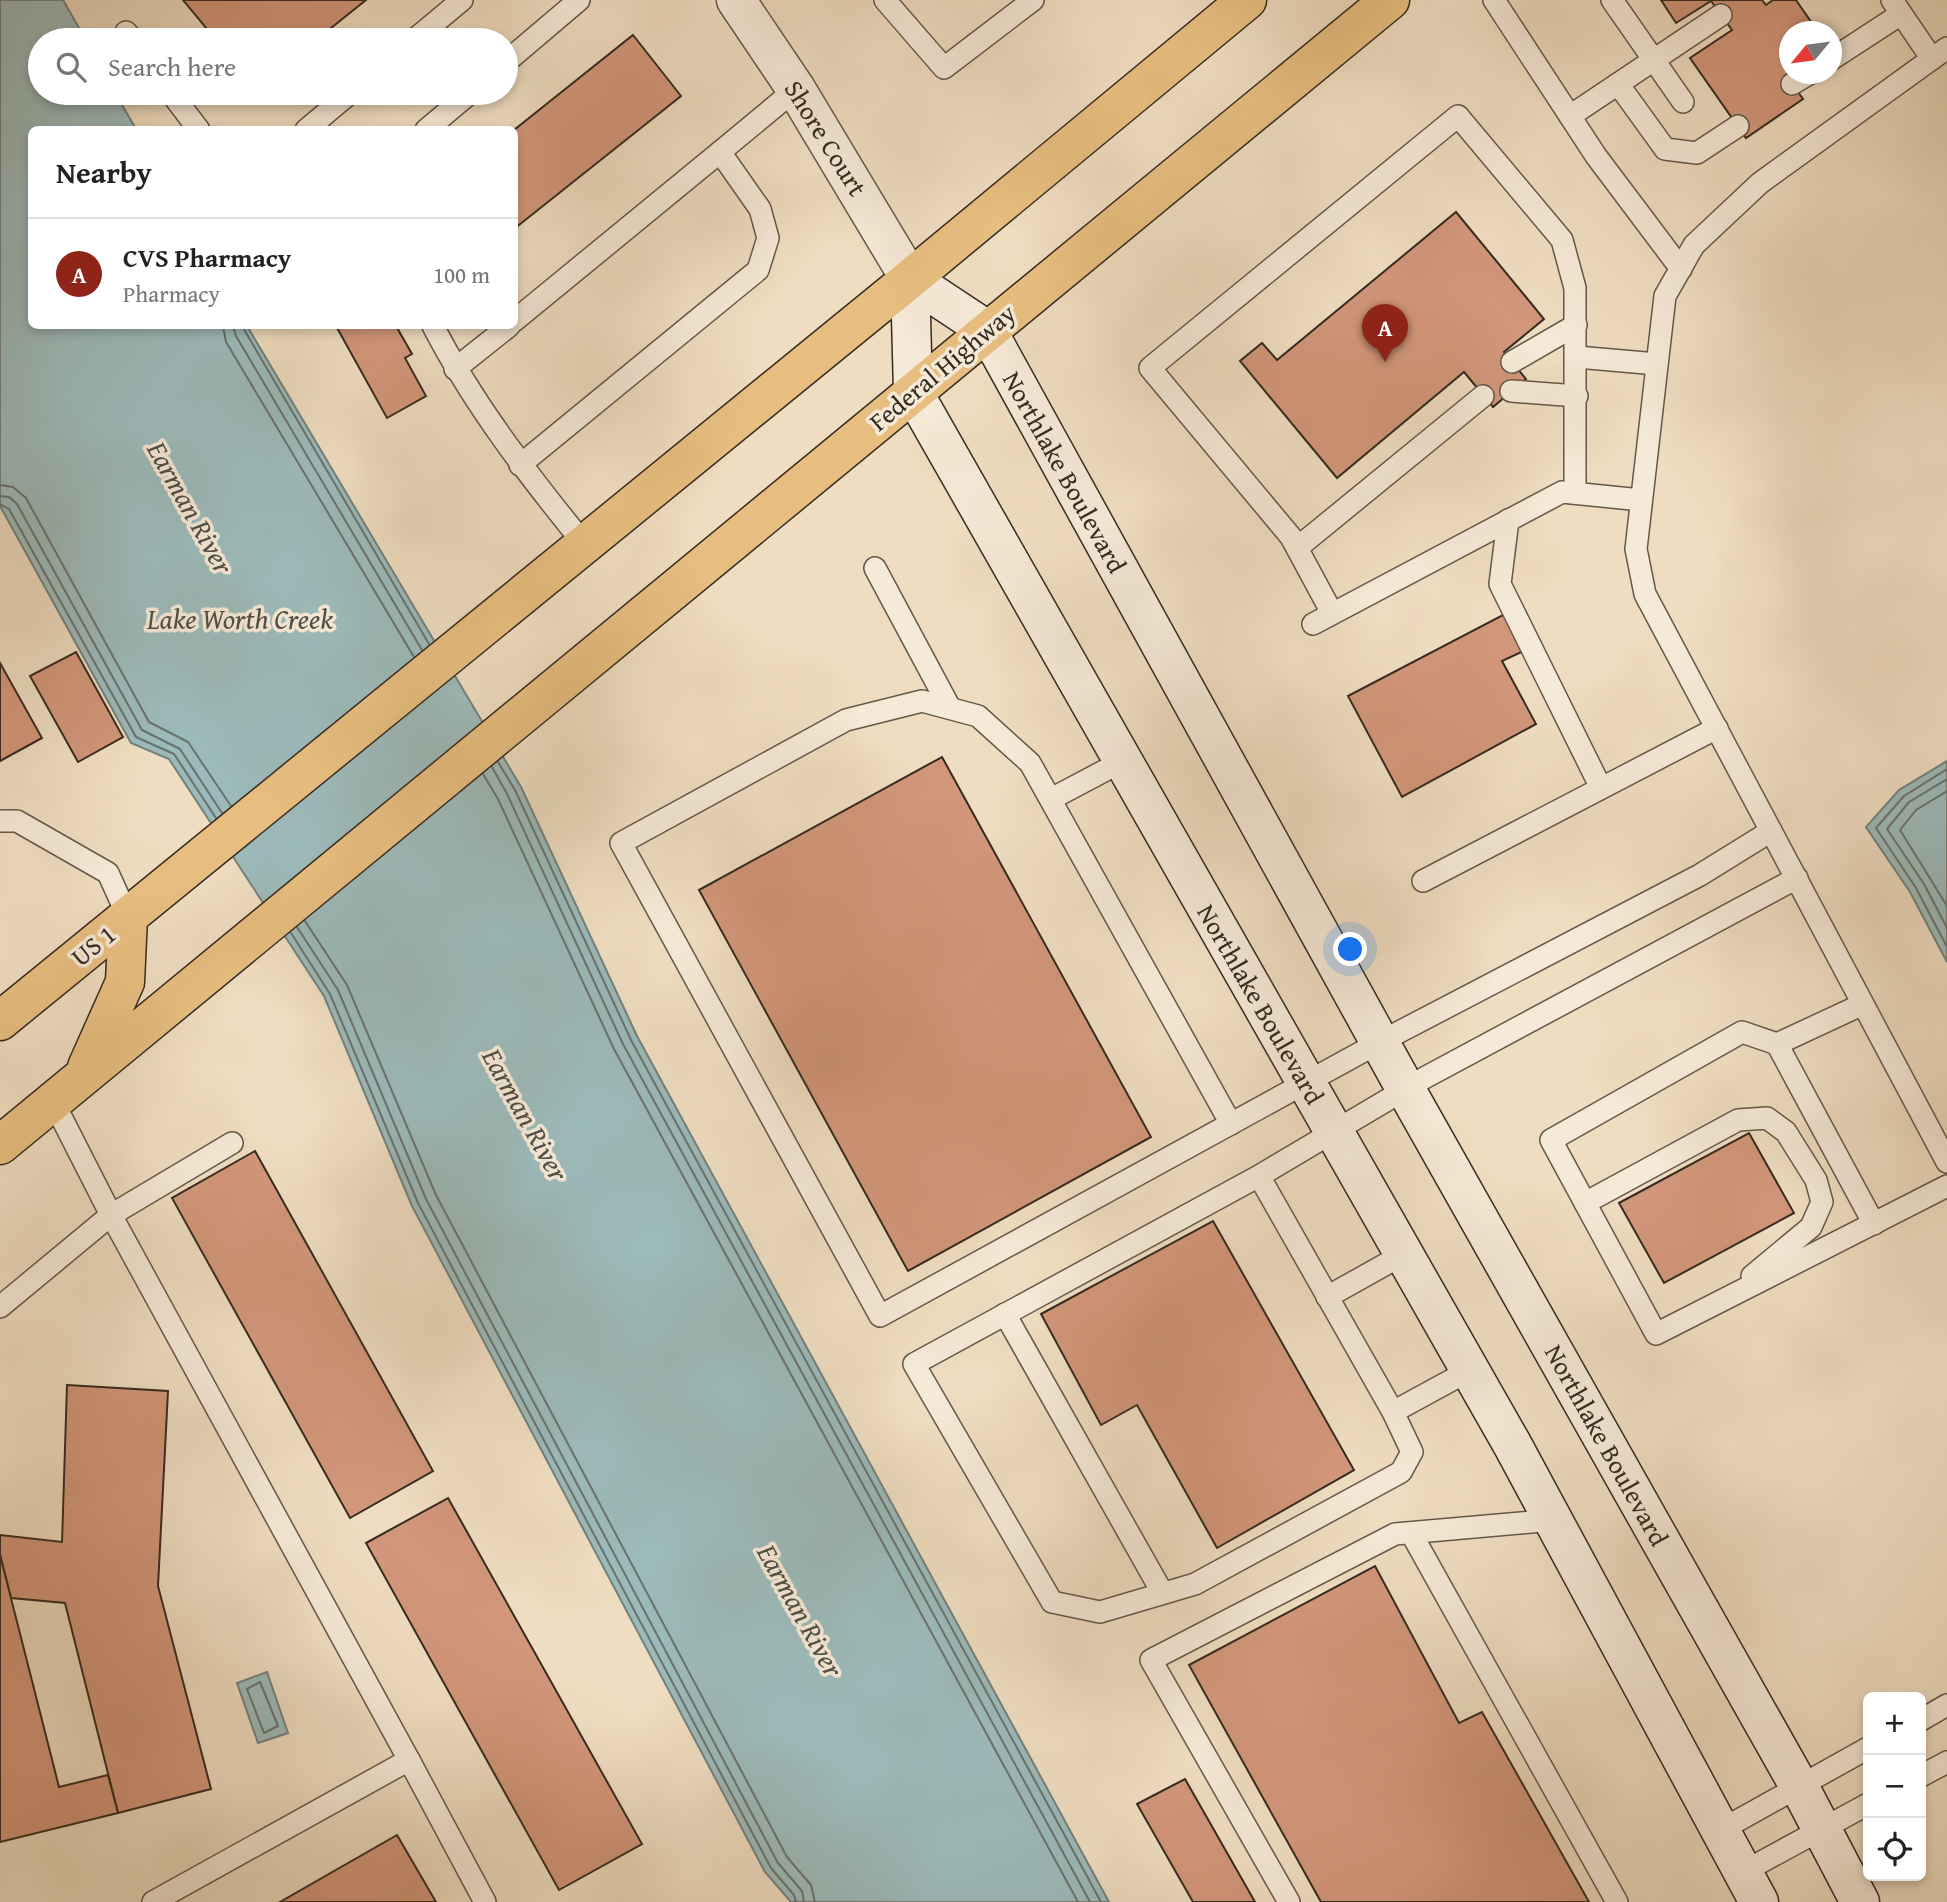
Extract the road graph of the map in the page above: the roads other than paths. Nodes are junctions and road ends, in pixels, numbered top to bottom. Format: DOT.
graph roads {
  1 [pos="462,0"];
  2 [pos="579,0"];
  3 [pos="736,0"];
  4 [pos="885,0"];
  5 [pos="1034,0"];
  6 [pos="1247,0"];
  7 [pos="1390,0"];
  8 [pos="1494,0"];
  9 [pos="1612,0"];
  10 [pos="1896,7"];
  11 [pos="1721,15"];
  12 [pos="428,28"];
  13 [pos="1842,51"];
  14 [pos="518,52"];
  15 [pos="1940,53"];
  16 [pos="1654,60"];
  17 [pos="1618,84"];
  18 [pos="796,89"];
  19 [pos="1683,102"];
  20 [pos="181,105"];
  21 [pos="336,105"];
  22 [pos="456,105"];
  23 [pos="1570,116"];
  24 [pos="196,126"];
  25 [pos="311,126"];
  26 [pos="431,126"];
  27 [pos="1738,127"];
  28 [pos="720,152"];
  29 [pos="1681,269"];
  30 [pos="910,279"];
  31 [pos="518,318"];
  32 [pos="1576,325"];
  33 [pos="435,329"];
  34 [pos="505,329"];
  35 [pos="986,330"];
  36 [pos="1577,357"];
  37 [pos="1512,362"];
  38 [pos="1657,364"];
  39 [pos="455,369"];
  40 [pos="1511,391"];
  41 [pos="913,392"];
  42 [pos="1483,396"];
  43 [pos="1577,396"];
  44 [pos="520,465"];
  45 [pos="1575,493"];
  46 [pos="1641,500"];
  47 [pos="1508,520"];
  48 [pos="585,545"];
  49 [pos="1297,548"];
  50 [pos="875,568"];
  51 [pos="1332,613"];
  52 [pos="1312,624"];
  53 [pos="950,708"];
  54 [pos="1717,728"];
  55 [pos="1123,761"];
  56 [pos="1601,788"];
  57 [pos="1051,799"];
  58 [pos="9,821"];
  59 [pos="1771,831"];
  60 [pos="0,834"];
  61 [pos="1797,877"];
  62 [pos="1423,881"];
  63 [pos="128,917"];
  64 [pos="1861,1005"];
  65 [pos="0,1021"];
  66 [pos="1380,1042"];
  67 [pos="1777,1044"];
  68 [pos="84,1075"];
  69 [pos="1307,1085"];
  70 [pos="1405,1088"];
  71 [pos="53,1101"];
  72 [pos="1231,1124"];
  73 [pos="1334,1131"];
  74 [pos="232,1143"];
  75 [pos="0,1145"];
  76 [pos="1947,1162"];
  77 [pos="1259,1176"];
  78 [pos="1947,1186"];
  79 [pos="1584,1203"];
  80 [pos="111,1215"];
  81 [pos="1874,1224"];
  82 [pos="1404,1254"];
  83 [pos="1327,1297"];
  84 [pos="1724,1300"];
  85 [pos="0,1307"];
  86 [pos="1005,1314"];
  87 [pos="1470,1370"];
  88 [pos="1393,1412"];
  89 [pos="1553,1520"];
  90 [pos="1411,1533"];
  91 [pos="1163,1592"];
  92 [pos="1947,1705"];
  93 [pos="1926,1717"];
  94 [pos="1863,1751"];
  95 [pos="409,1760"];
  96 [pos="1947,1762"];
  97 [pos="1926,1773"];
  98 [pos="1799,1786"];
  99 [pos="1863,1807"];
  100 [pos="1823,1829"];
  101 [pos="1721,1830"];
  102 [pos="1748,1892"];
  103 [pos="153,1902"];
  104 [pos="485,1902"];
  105 [pos="1289,1902"];
  106 [pos="1617,1902"];
  107 [pos="1860,1902"];
  1 -- 12 [label="lane"];
  2 -- 14 [label="lane"];
  3 -- 18 [label="main road, Shore Court"];
  4 -- 5 [label="lane"];
  6 -- 30 [label="main road, US 1"];
  7 -- 35 [label="main road, Federal Highway"];
  8 -- 23 [label="lane"];
  9 -- 16 [label="lane"];
  10 -- 13 [label="lane"];
  10 -- 15 [label="lane"];
  11 -- 16 [label="lane"];
  15 -- 29 [label="lane"];
  16 -- 17 [label="lane"];
  16 -- 19 [label="lane"];
  17 -- 23 [label="lane"];
  17 -- 27 [label="lane"];
  18 -- 28 [label="lane"];
  18 -- 30 [label="main road, Shore Court"];
  20 -- 24 [label="lane"];
  21 -- 25 [label="lane"];
  22 -- 26 [label="lane"];
  23 -- 29 [label="lane"];
  28 -- 31 [label="lane"];
  28 -- 44 [label="lane"];
  29 -- 38 [label="lane"];
  30 -- 35 [label="main road, Northlake Boulevard"];
  30 -- 41 [label="main road, Northlake Boulevard"];
  30 -- 48 [label="main road, US 1"];
  32 -- 36 [label="lane"];
  32 -- 37 [label="lane"];
  32 -- 49 [label="lane"];
  33 -- 39 [label="lane"];
  34 -- 39 [label="lane"];
  35 -- 41 [label="main road, Federal Highway"];
  35 -- 66 [label="main road, Northlake Boulevard"];
  36 -- 38 [label="lane"];
  36 -- 43 [label="lane"];
  38 -- 46 [label="lane"];
  39 -- 44 [label="lane"];
  40 -- 43 [label="lane"];
  41 -- 55 [label="main road, Northlake Boulevard"];
  41 -- 68 [label="main road, Federal Highway"];
  42 -- 49 [label="lane"];
  43 -- 45 [label="lane"];
  44 -- 48 [label="lane"];
  45 -- 46 [label="lane"];
  45 -- 47 [label="lane"];
  46 -- 54 [label="lane"];
  47 -- 51 [label="lane"];
  47 -- 56 [label="lane"];
  48 -- 63 [label="main road, US 1 / US 1"];
  49 -- 51 [label="lane"];
  50 -- 53 [label="lane"];
  51 -- 52 [label="lane"];
  53 -- 57 [label="lane"];
  53 -- 72 [label="lane"];
  54 -- 56 [label="lane"];
  54 -- 59 [label="lane"];
  55 -- 57 [label="lane"];
  55 -- 69 [label="main road, Northlake Boulevard"];
  56 -- 62 [label="lane"];
  57 -- 72 [label="lane"];
  58 -- 60 [label="lane"];
  58 -- 63 [label="lane"];
  59 -- 61 [label="lane"];
  59 -- 66 [label="lane"];
  61 -- 64 [label="lane"];
  61 -- 70 [label="lane"];
  63 -- 65 [label="main road, US 1 / US 1"];
  63 -- 68 [label="main road"];
  64 -- 67 [label="lane"];
  64 -- 76 [label="lane"];
  66 -- 69 [label="lane"];
  66 -- 70 [label="main road, Northlake Boulevard"];
  67 -- 79 [label="lane"];
  67 -- 81 [label="lane"];
  68 -- 71 [label="main road, Federal Highway"];
  69 -- 72 [label="lane"];
  69 -- 73 [label="main road, Northlake Boulevard"];
  70 -- 73 [label="lane"];
  70 -- 98 [label="main road, Northlake Boulevard"];
  71 -- 75 [label="main road, Federal Highway"];
  71 -- 80 [label="lane"];
  73 -- 77 [label="lane"];
  73 -- 82 [label="main road, Northlake Boulevard"];
  74 -- 80 [label="lane"];
  77 -- 83 [label="lane"];
  77 -- 86 [label="lane"];
  78 -- 81 [label="lane"];
  79 -- 84 [label="lane"];
  79 -- 84 [label="lane"];
  80 -- 85 [label="lane"];
  80 -- 95 [label="lane"];
  81 -- 84 [label="lane"];
  82 -- 83 [label="lane"];
  82 -- 87 [label="main road, Northlake Boulevard"];
  83 -- 88 [label="lane"];
  86 -- 91 [label="lane"];
  86 -- 91 [label="lane"];
  87 -- 88 [label="lane"];
  87 -- 89 [label="main road, Northlake Boulevard"];
  88 -- 91 [label="lane"];
  89 -- 90 [label="lane"];
  89 -- 101 [label="main road, Northlake Boulevard"];
  90 -- 105 [label="lane"];
  90 -- 106 [label="lane"];
  92 -- 93 [label="lane"];
  94 -- 98 [label="lane"];
  95 -- 103 [label="lane"];
  95 -- 104 [label="lane"];
  96 -- 97 [label="lane"];
  98 -- 100 [label="main road, Northlake Boulevard"];
  98 -- 101 [label="lane"];
  99 -- 100 [label="lane"];
  100 -- 102 [label="lane"];
  100 -- 107 [label="main road, Northlake Boulevard"];
  101 -- 102 [label="main road, Northlake Boulevard"];
}
